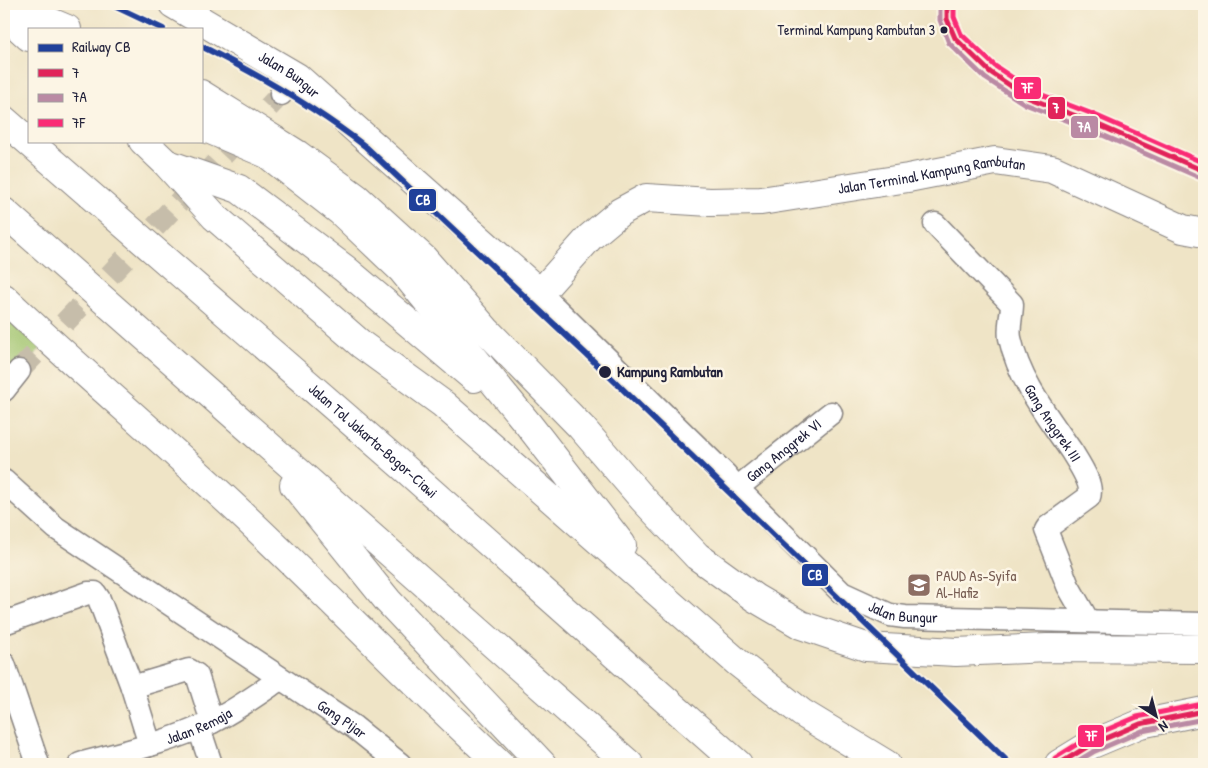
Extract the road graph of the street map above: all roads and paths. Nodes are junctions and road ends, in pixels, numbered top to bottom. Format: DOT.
graph roads {
  1 [pos="173,4"];
  2 [pos="17,22"];
  3 [pos="60,28"];
  4 [pos="202,95"];
  5 [pos="4,120"];
  6 [pos="202,126"];
  7 [pos="28,141"];
  8 [pos="29,142"];
  9 [pos="143,142"];
  10 [pos="167,164"];
  11 [pos="4,212"];
  12 [pos="935,224"];
  13 [pos="1204,234"];
  14 [pos="540,293"];
  15 [pos="4,298"];
  16 [pos="831,413"];
  17 [pos="244,424"];
  18 [pos="528,424"];
  19 [pos="4,481"];
  20 [pos="736,488"];
  21 [pos="663,597"];
  22 [pos="1088,621"];
  23 [pos="4,623"];
  24 [pos="1204,624"];
  25 [pos="1204,649"];
  26 [pos="4,664"];
  27 [pos="280,679"];
  28 [pos="132,687"];
  29 [pos="1204,711"];
  30 [pos="205,725"];
  31 [pos="150,745"];
  32 [pos="116,760"];
  33 [pos="38,764"];
  34 [pos="80,764"];
  35 [pos="212,764"];
  36 [pos="400,764"];
  37 [pos="500,764"];
  38 [pos="542,764"];
  39 [pos="629,764"];
  40 [pos="738,764"];
  41 [pos="886,764"];
  42 [pos="1059,764"];
  1 -- 14 [label="main road, Jalan Bungur"];
  2 -- 3 [label="main road"];
  4 -- 25 [label="main road"];
  5 -- 7 [label="main road, Jalan Tol Jakarta–Bogor–Ciawi"];
  6 -- 18 [label="main road"];
  8 -- 40 [label="main road, Jalan Tol Jakarta–Bogor–Ciawi"];
  9 -- 10 [label="main road"];
  10 -- 18 [label="main road"];
  10 -- 21 [label="main road"];
  11 -- 17 [label="main road"];
  12 -- 22 [label="street, Gang Anggrek III"];
  13 -- 14 [label="main road, Jalan Terminal Kampung Rambutan"];
  14 -- 20 [label="street, Jalan Bungur"];
  15 -- 37 [label="main road"];
  16 -- 20 [label="street, Gang Anggrek VI"];
  17 -- 38 [label="main road"];
  17 -- 39 [label="main road"];
  18 -- 21 [label="main road"];
  19 -- 27 [label="street, Gang Pijar"];
  20 -- 22 [label="street, Jalan Bungur"];
  21 -- 41 [label="main road"];
  22 -- 24 [label="street, Jalan Bungur"];
  23 -- 28 [label="street"];
  26 -- 33 [label="street"];
  27 -- 30 [label="street, Jalan Remaja"];
  27 -- 36 [label="street, Gang Pijar"];
  28 -- 30 [label="street"];
  28 -- 31 [label="street"];
  29 -- 42 [label="main road"];
  30 -- 31 [label="street, Jalan Remaja"];
  30 -- 35 [label="street"];
  31 -- 32 [label="street, Jalan Remaja"];
  32 -- 34 [label="street, Jalan Remaja"];
}
